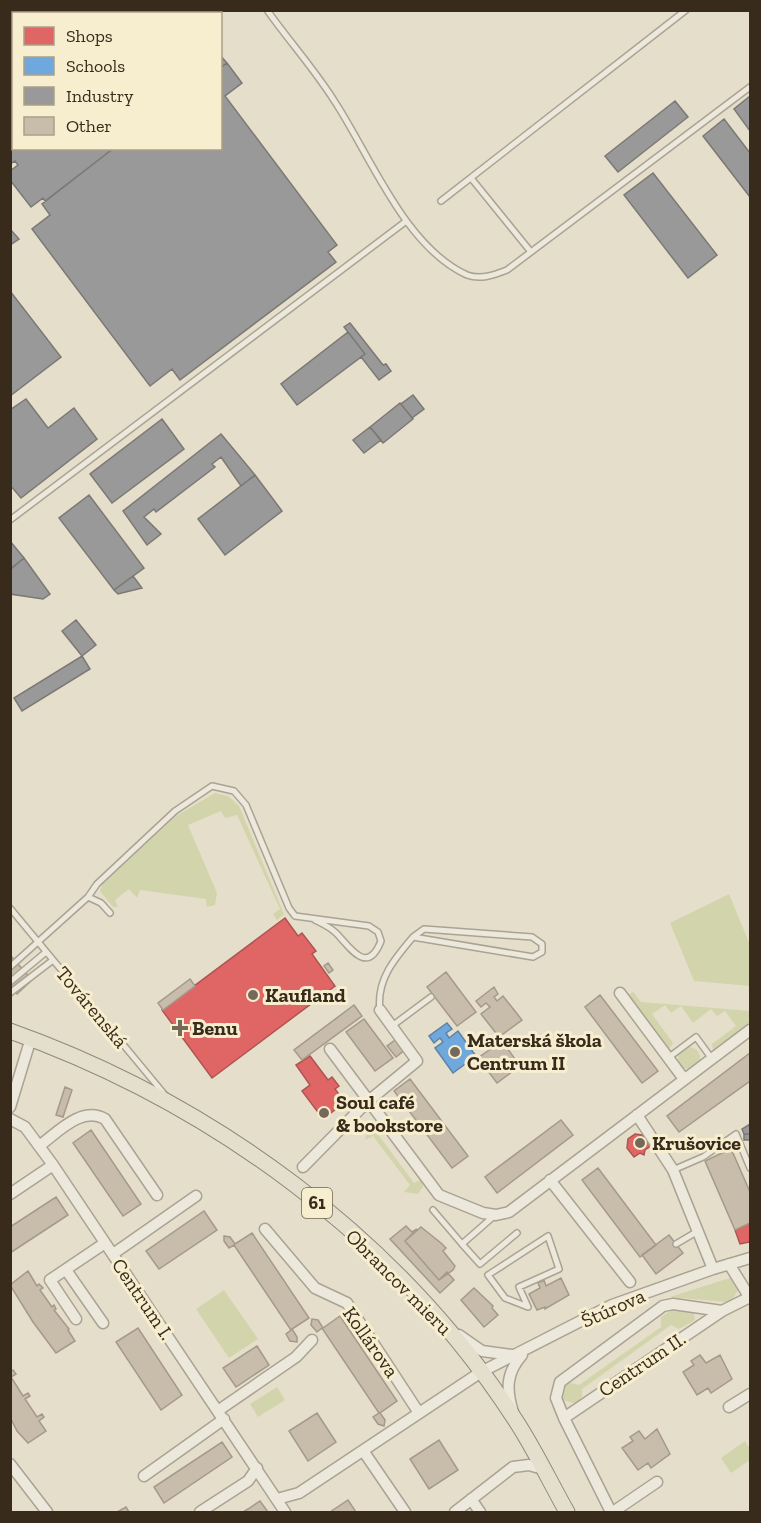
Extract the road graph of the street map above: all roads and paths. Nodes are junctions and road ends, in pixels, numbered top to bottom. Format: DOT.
graph roads {
  1 [pos="267,10"];
  2 [pos="686,10"];
  3 [pos="750,87"];
  4 [pos="471,178"];
  5 [pos="441,201"];
  6 [pos="405,222"];
  7 [pos="531,252"];
  8 [pos="10,520"];
  9 [pos="88,897"];
  10 [pos="11,910"];
  11 [pos="110,913"];
  12 [pos="315,920"];
  13 [pos="413,937"];
  14 [pos="38,942"];
  15 [pos="46,952"];
  16 [pos="53,960"];
  17 [pos="10,967"];
  18 [pos="10,982"];
  19 [pos="10,993"];
  20 [pos="620,993"];
  21 [pos="431,997"];
  22 [pos="380,1010"];
  23 [pos="392,1026"];
  24 [pos="750,1030"];
  25 [pos="10,1031"];
  26 [pos="31,1038"];
  27 [pos="330,1049"];
  28 [pos="668,1058"];
  29 [pos="712,1059"];
  30 [pos="684,1079"];
  31 [pos="368,1101"];
  32 [pos="174,1105"];
  33 [pos="10,1107"];
  34 [pos="637,1115"];
  35 [pos="10,1119"];
  36 [pos="39,1146"];
  37 [pos="53,1165"];
  38 [pos="303,1167"];
  39 [pos="750,1168"];
  40 [pos="673,1170"];
  41 [pos="550,1180"];
  42 [pos="10,1194"];
  43 [pos="157,1195"];
  44 [pos="196,1196"];
  45 [pos="433,1210"];
  46 [pos="496,1215"];
  47 [pos="265,1229"];
  48 [pos="698,1230"];
  49 [pos="517,1233"];
  50 [pos="105,1243"];
  51 [pos="462,1244"];
  52 [pos="676,1244"];
  53 [pos="113,1254"];
  54 [pos="750,1258"];
  55 [pos="729,1264"];
  56 [pos="713,1269"];
  57 [pos="66,1270"];
  58 [pos="630,1282"];
  59 [pos="750,1297"];
  60 [pos="528,1307"];
  61 [pos="722,1311"];
  62 [pos="437,1316"];
  63 [pos="76,1319"];
  64 [pos="103,1323"];
  65 [pos="312,1340"];
  66 [pos="527,1350"];
  67 [pos="516,1356"];
  68 [pos="481,1372"];
  69 [pos="750,1394"];
  70 [pos="729,1407"];
  71 [pos="419,1413"];
  72 [pos="221,1415"];
  73 [pos="564,1418"];
  74 [pos="516,1421"];
  75 [pos="364,1452"];
  76 [pos="10,1464"];
  77 [pos="257,1468"];
  78 [pos="543,1469"];
  79 [pos="144,1476"];
  80 [pos="657,1482"];
  81 [pos="277,1499"];
  82 [pos="471,1499"];
  83 [pos="47,1512"];
  84 [pos="200,1512"];
  85 [pos="285,1512"];
  86 [pos="405,1512"];
  87 [pos="455,1512"];
  88 [pos="480,1512"];
  89 [pos="567,1512"];
  90 [pos="612,1512"];
  1 -- 6 [label="lane"];
  2 -- 4 [label="lane"];
  3 -- 7 [label="lane"];
  4 -- 5 [label="lane"];
  4 -- 7 [label="lane"];
  6 -- 7 [label="lane"];
  6 -- 8 [label="lane"];
  9 -- 11 [label="lane"];
  9 -- 12 [label="lane"];
  9 -- 14 [label="lane"];
  10 -- 14 [label="lane, Továrenská"];
  12 -- 12 [label="lane"];
  13 -- 13 [label="lane"];
  13 -- 22 [label="lane"];
  14 -- 15 [label="lane, Továrenská"];
  14 -- 17 [label="lane"];
  15 -- 16 [label="lane, Továrenská"];
  15 -- 18 [label="lane"];
  16 -- 19 [label="lane"];
  16 -- 32 [label="lane, Továrenská"];
  20 -- 28 [label="street"];
  21 -- 23 [label="lane"];
  22 -- 23 [label="street"];
  23 -- 31 [label="street"];
  24 -- 29 [label="street"];
  25 -- 26 [label="main road, Obrancov mieru / 61"];
  26 -- 32 [label="main road, Obrancov mieru / 61"];
  26 -- 33 [label="street"];
  27 -- 31 [label="street"];
  28 -- 29 [label="lane"];
  28 -- 30 [label="street"];
  29 -- 30 [label="street"];
  30 -- 34 [label="street"];
  31 -- 38 [label="street"];
  31 -- 46 [label="street"];
  32 -- 62 [label="main road, Obrancov mieru / 61"];
  34 -- 40 [label="street"];
  34 -- 41 [label="street"];
  35 -- 36 [label="street"];
  36 -- 37 [label="street"];
  36 -- 43 [label="street"];
  37 -- 42 [label="street"];
  37 -- 50 [label="street"];
  39 -- 40 [label="lane"];
  40 -- 48 [label="street"];
  41 -- 46 [label="street"];
  41 -- 58 [label="street"];
  44 -- 53 [label="street"];
  45 -- 51 [label="lane"];
  46 -- 51 [label="lane"];
  47 -- 71 [label="street, Kollárova"];
  48 -- 52 [label="lane"];
  48 -- 56 [label="street"];
  49 -- 51 [label="lane"];
  50 -- 53 [label="street, Centrum I."];
  50 -- 57 [label="street, Centrum I."];
  53 -- 72 [label="street, Centrum I."];
  54 -- 55 [label="street, Štúrova"];
  55 -- 56 [label="street, Štúrova"];
  55 -- 59 [label="street, Centrum II."];
  56 -- 66 [label="street, Štúrova"];
  57 -- 63 [label="street, Centrum I."];
  57 -- 64 [label="street"];
  59 -- 61 [label="street, Centrum II."];
  60 -- 60 [label="lane"];
  61 -- 73 [label="street, Centrum II."];
  61 -- 73 [label="street, Centrum II."];
  62 -- 67 [label="street"];
  62 -- 68 [label="main road, Obrancov mieru / 61"];
  65 -- 72 [label="street"];
  66 -- 67 [label="street, Štúrova"];
  66 -- 74 [label="street"];
  67 -- 68 [label="street, Štúrova"];
  68 -- 71 [label="street"];
  68 -- 74 [label="main road, Obrancov mieru / 61"];
  69 -- 70 [label="street"];
  71 -- 75 [label="street"];
  72 -- 77 [label="street, Centrum I."];
  72 -- 79 [label="street"];
  73 -- 90 [label="street, Centrum II."];
  74 -- 78 [label="main road, Obrancov mieru / 61"];
  75 -- 81 [label="street"];
  75 -- 86 [label="street"];
  76 -- 83 [label="street"];
  77 -- 81 [label="street, Centrum I."];
  77 -- 84 [label="street"];
  78 -- 82 [label="street"];
  78 -- 89 [label="main road, Obrancov mieru / 61"];
  80 -- 90 [label="street, Centrum II."];
  81 -- 85 [label="street, Centrum I."];
  82 -- 87 [label="street"];
  82 -- 88 [label="street"];
}
